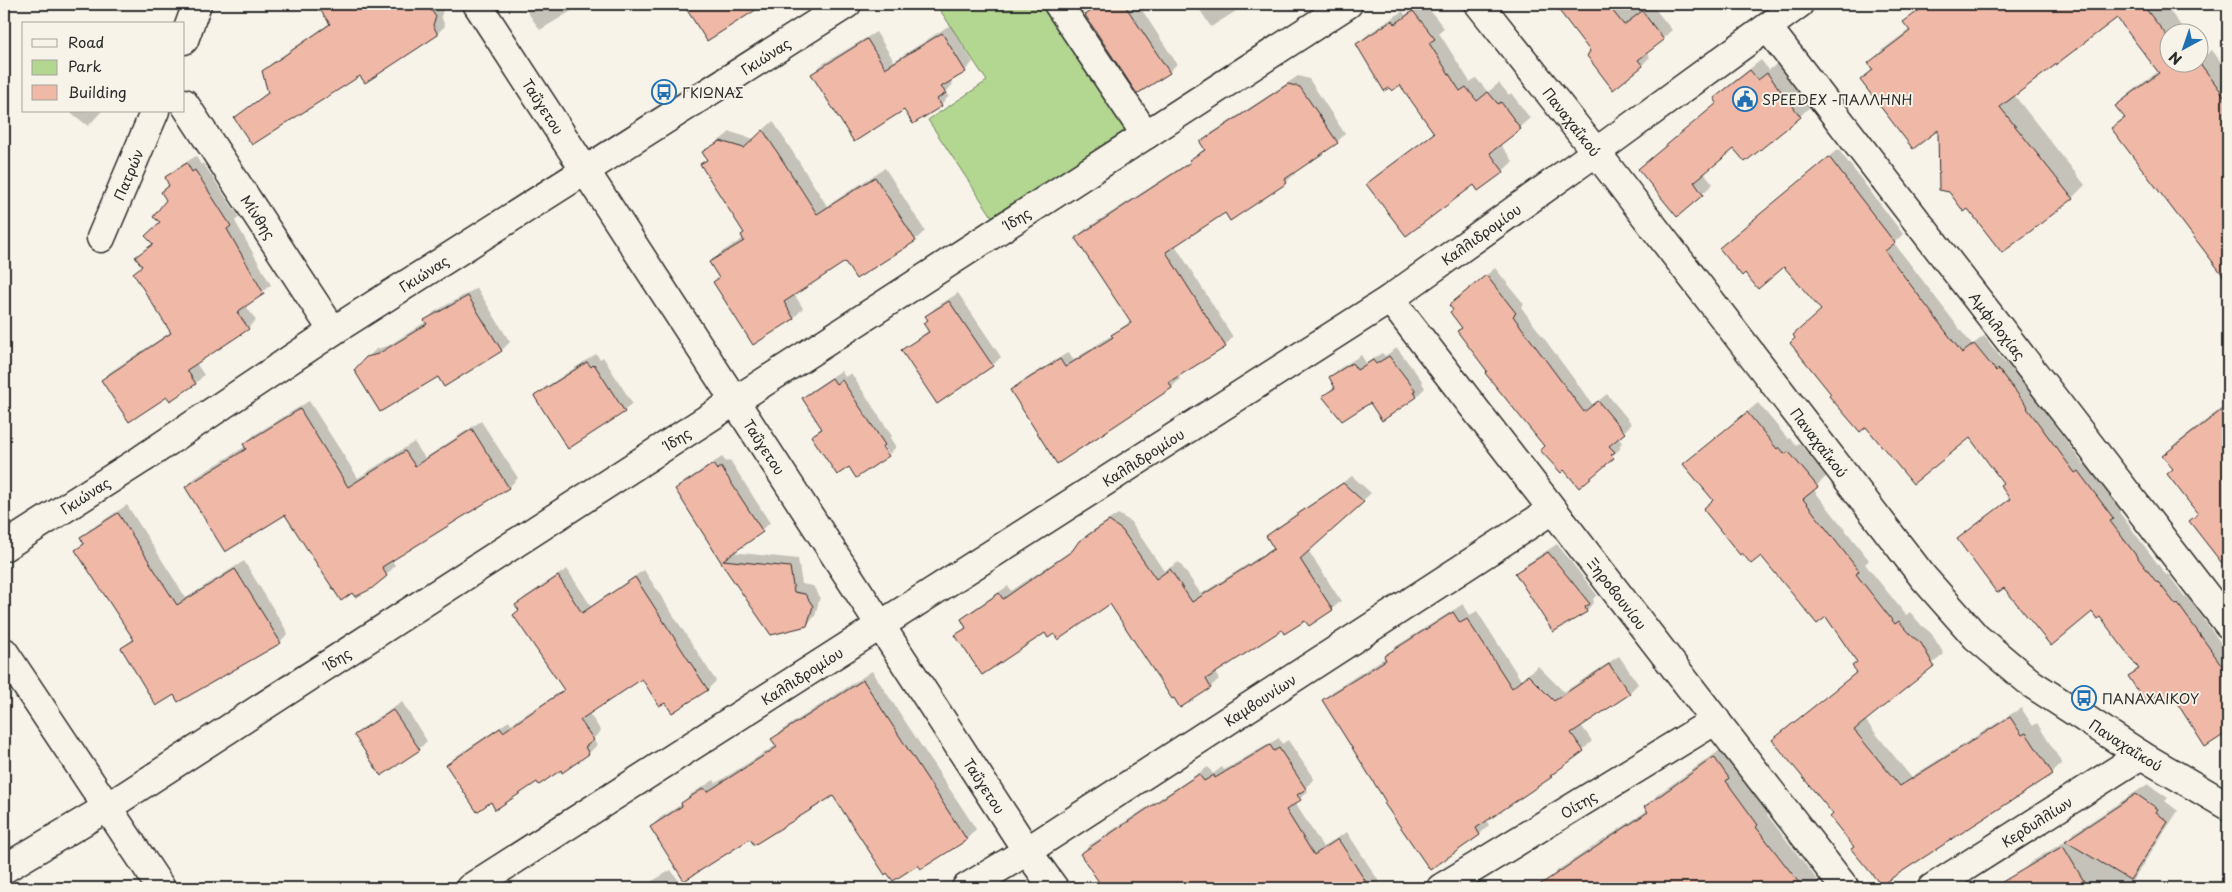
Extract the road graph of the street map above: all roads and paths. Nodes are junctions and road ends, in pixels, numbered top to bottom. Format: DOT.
graph roads {
  1 [pos="197,4"];
  2 [pos="477,4"];
  3 [pos="847,4"];
  4 [pos="1058,4"];
  5 [pos="1348,4"];
  6 [pos="1479,4"];
  7 [pos="1799,4"];
  8 [pos="1768,28"];
  9 [pos="185,37"];
  10 [pos="185,105"];
  11 [pos="155,112"];
  12 [pos="1146,135"];
  13 [pos="1596,152"];
  14 [pos="584,170"];
  15 [pos="101,238"];
  16 [pos="1390,298"];
  17 [pos="333,331"];
  18 [pos="736,402"];
  19 [pos="1552,510"];
  20 [pos="4,546"];
  21 [pos="2228,624"];
  22 [pos="882,625"];
  23 [pos="4,652"];
  24 [pos="1716,720"];
  25 [pos="2142,755"];
  26 [pos="2228,806"];
  27 [pos="108,807"];
  28 [pos="1027,851"];
  29 [pos="4,869"];
  30 [pos="161,888"];
  31 [pos="470,888"];
  32 [pos="966,888"];
  33 [pos="1054,888"];
  34 [pos="1441,888"];
  35 [pos="1845,888"];
  36 [pos="1932,888"];
  1 -- 9 [label="street"];
  2 -- 14 [label="street, Ταΰγετου"];
  3 -- 14 [label="street, Γκιώνας"];
  4 -- 12 [label="street"];
  5 -- 12 [label="street, Ίδης"];
  6 -- 13 [label="street, Παναχαΐκού"];
  7 -- 8 [label="street, Καλλιδρομίου"];
  8 -- 13 [label="street, Καλλιδρομίου"];
  8 -- 21 [label="street, Αμφιλοχίας"];
  10 -- 17 [label="street, Μίνθης"];
  11 -- 15 [label="street, Πατρών"];
  12 -- 18 [label="street, Ίδης"];
  13 -- 16 [label="street, Καλλιδρομίου"];
  13 -- 25 [label="street, Παναχαΐκού"];
  14 -- 17 [label="street, Γκιώνας"];
  14 -- 18 [label="street, Ταΰγετου"];
  16 -- 19 [label="street, Ξηροβουνίου"];
  16 -- 22 [label="street, Καλλιδρομίου"];
  17 -- 20 [label="street, Γκιώνας"];
  18 -- 22 [label="street, Ταΰγετου"];
  18 -- 27 [label="street, Ίδης"];
  19 -- 24 [label="street, Ξηροβουνίου"];
  19 -- 28 [label="street, Καμβουνίων"];
  22 -- 28 [label="street, Ταΰγετου"];
  22 -- 31 [label="street, Καλλιδρομίου"];
  23 -- 27 [label="street"];
  24 -- 34 [label="street, Οίτης"];
  24 -- 35 [label="street, Ξηροβουνίου"];
  25 -- 26 [label="street, Παναχαΐκού"];
  25 -- 36 [label="street, Κερδυλλίων"];
  27 -- 29 [label="street, Ίδης"];
  27 -- 30 [label="street"];
  28 -- 32 [label="street, Καμβουνίων"];
  28 -- 33 [label="street, Ταΰγετου"];
}
